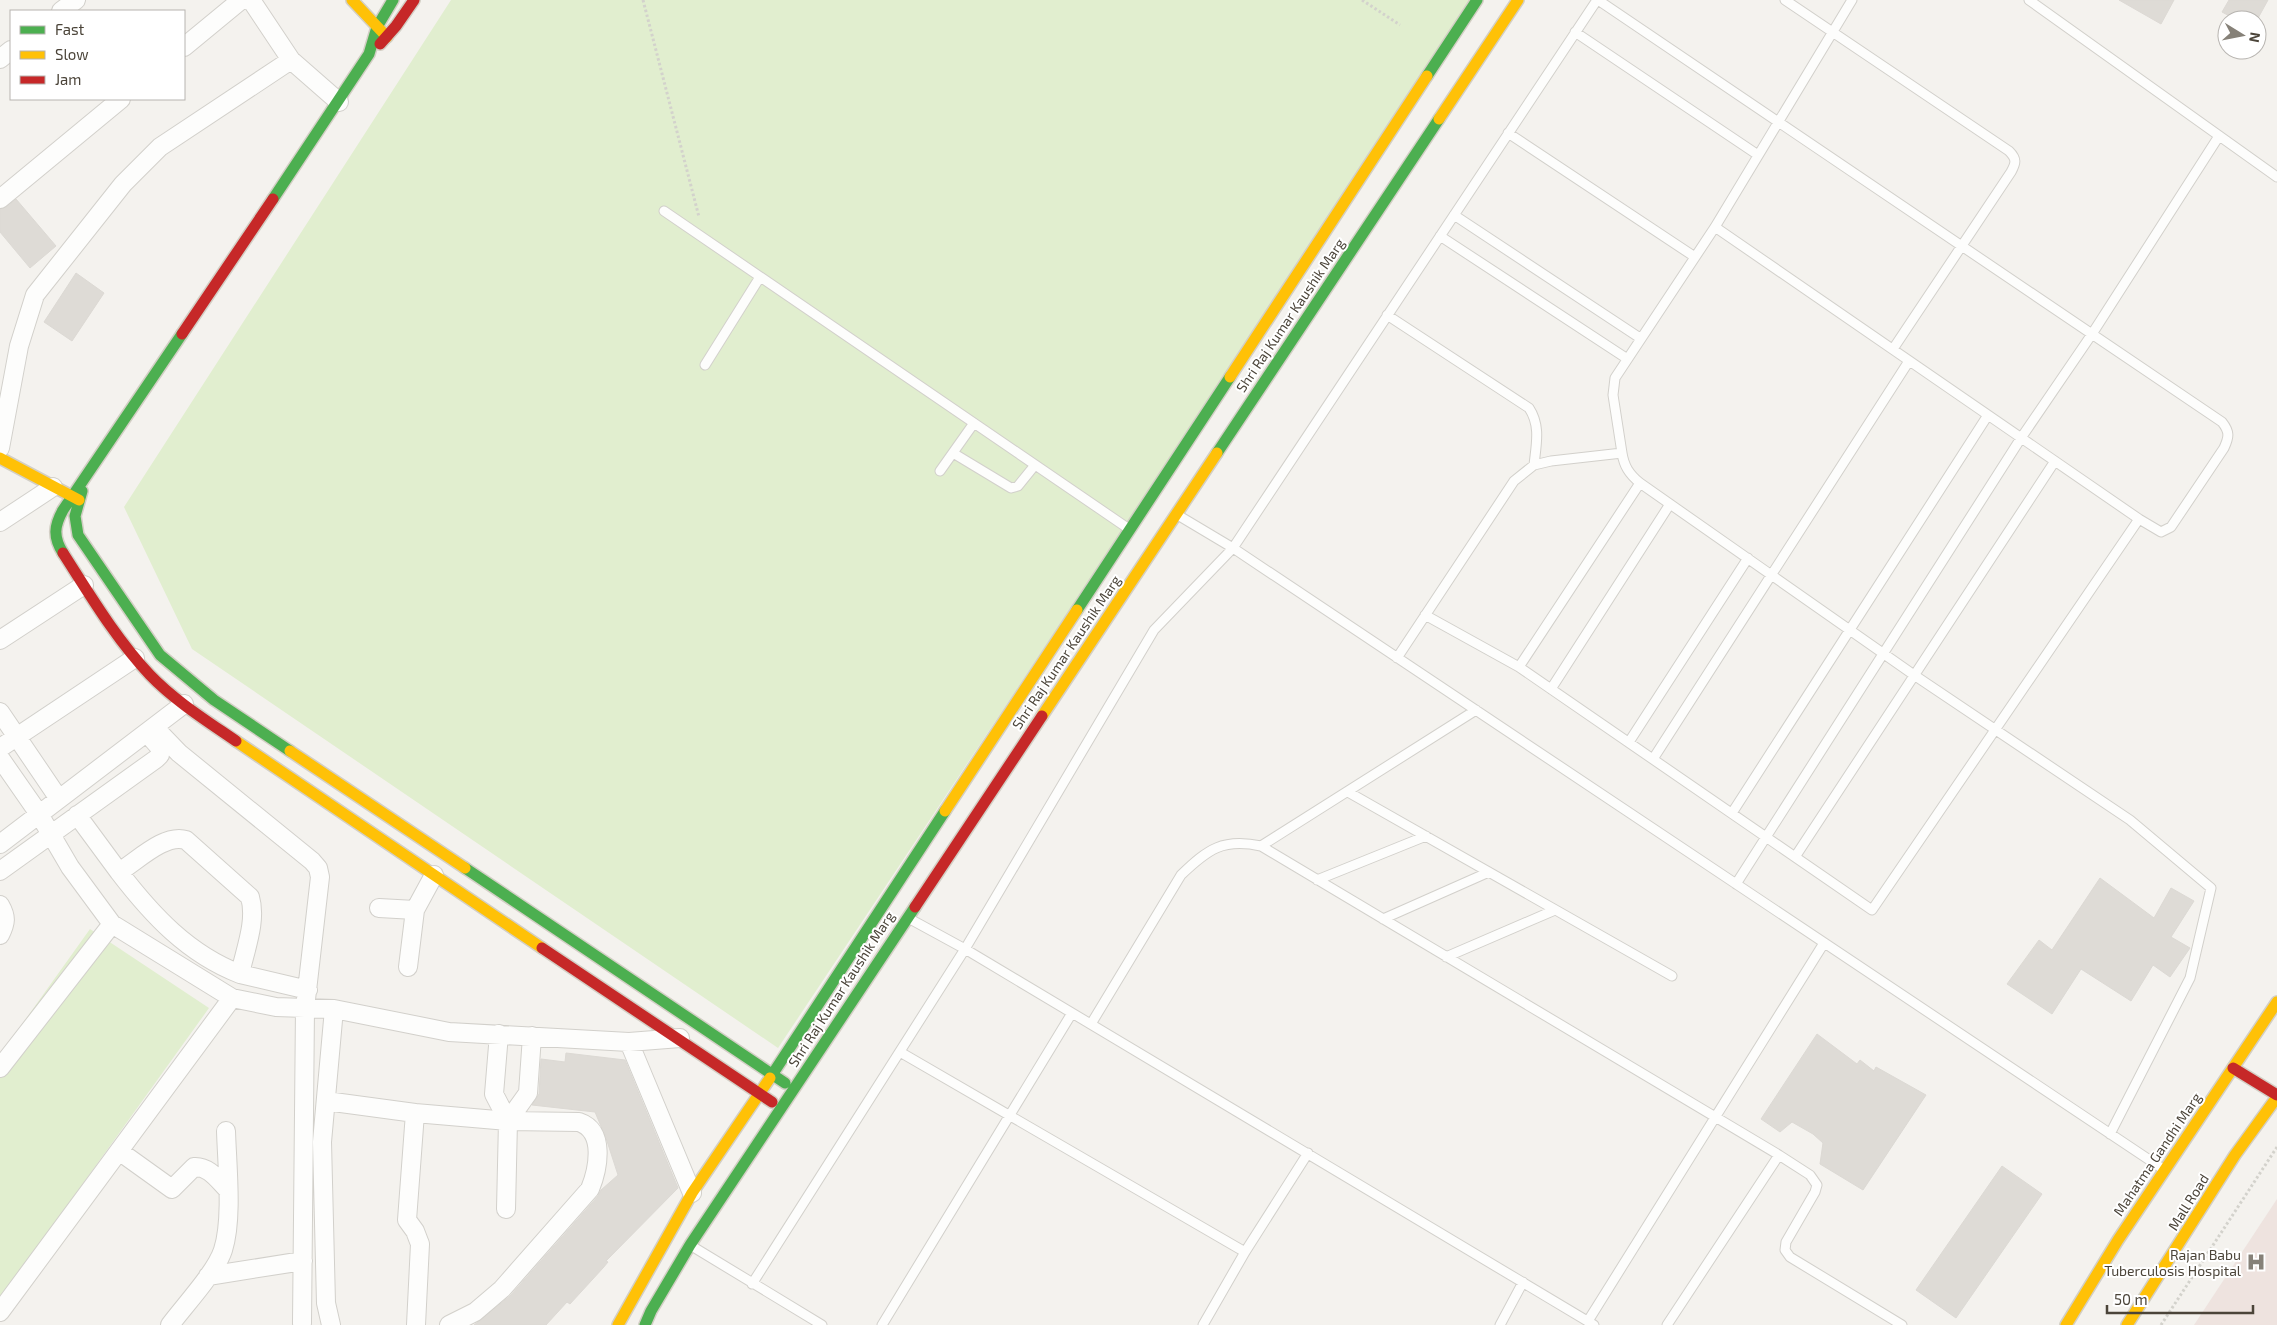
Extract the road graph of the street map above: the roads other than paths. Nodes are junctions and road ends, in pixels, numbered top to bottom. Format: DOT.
graph roads {
  1 [pos="76,0"];
  2 [pos="241,0"];
  3 [pos="251,0"];
  4 [pos="352,0"];
  5 [pos="393,0"];
  6 [pos="414,0"];
  7 [pos="1477,0"];
  8 [pos="1518,0"];
  9 [pos="1597,0"];
  10 [pos="1785,0"];
  11 [pos="1852,0"];
  12 [pos="2029,0"];
  13 [pos="62,10"];
  14 [pos="382,11"];
  15 [pos="396,26"];
  16 [pos="377,28"];
  17 [pos="1575,32"];
  18 [pos="1833,32"];
  19 [pos="388,37"];
  20 [pos="185,46"];
  21 [pos="10,51"];
  22 [pos="369,54"];
  23 [pos="0,59"];
  24 [pos="291,60"];
  25 [pos="120,100"];
  26 [pos="340,102"];
  27 [pos="1778,122"];
  28 [pos="1508,133"];
  29 [pos="2219,136"];
  30 [pos="1758,155"];
  31 [pos="2277,178"];
  32 [pos="0,199"];
  33 [pos="664,211"];
  34 [pos="1454,215"];
  35 [pos="1715,227"];
  36 [pos="1440,236"];
  37 [pos="1962,246"];
  38 [pos="1694,257"];
  39 [pos="760,277"];
  40 [pos="1387,316"];
  41 [pos="2092,334"];
  42 [pos="1640,338"];
  43 [pos="1893,349"];
  44 [pos="1626,358"];
  45 [pos="1909,361"];
  46 [pos="705,365"];
  47 [pos="1988,415"];
  48 [pos="974,423"];
  49 [pos="2022,438"];
  50 [pos="0,448"];
  51 [pos="953,453"];
  52 [pos="1622,453"];
  53 [pos="0,458"];
  54 [pos="2055,461"];
  55 [pos="1035,465"];
  56 [pos="1534,465"];
  57 [pos="940,471"];
  58 [pos="1640,483"];
  59 [pos="53,487"];
  60 [pos="1151,495"];
  61 [pos="76,499"];
  62 [pos="1670,504"];
  63 [pos="1176,514"];
  64 [pos="2139,519"];
  65 [pos="0,522"];
  66 [pos="1129,529"];
  67 [pos="1233,548"];
  68 [pos="1748,558"];
  69 [pos="1771,575"];
  70 [pos="84,585"];
  71 [pos="1425,615"];
  72 [pos="1850,629"];
  73 [pos="0,640"];
  74 [pos="1885,654"];
  75 [pos="135,658"];
  76 [pos="1397,658"];
  77 [pos="1519,667"];
  78 [pos="1914,675"];
  79 [pos="1551,689"];
  80 [pos="184,704"];
  81 [pos="1476,710"];
  82 [pos="0,712"];
  83 [pos="1996,729"];
  84 [pos="150,730"];
  85 [pos="17,736"];
  86 [pos="1629,742"];
  87 [pos="0,748"];
  88 [pos="0,758"];
  89 [pos="1652,759"];
  90 [pos="1348,792"];
  91 [pos="59,799"];
  92 [pos="1732,813"];
  93 [pos="39,814"];
  94 [pos="77,815"];
  95 [pos="51,834"];
  96 [pos="1426,836"];
  97 [pos="1767,837"];
  98 [pos="0,844"];
  99 [pos="1261,846"];
  100 [pos="1795,857"];
  101 [pos="0,871"];
  102 [pos="119,872"];
  103 [pos="1489,872"];
  104 [pos="434,875"];
  105 [pos="1317,880"];
  106 [pos="1736,884"];
  107 [pos="0,905"];
  108 [pos="379,908"];
  109 [pos="415,910"];
  110 [pos="1555,910"];
  111 [pos="907,917"];
  112 [pos="1384,919"];
  113 [pos="112,924"];
  114 [pos="0,935"];
  115 [pos="1824,943"];
  116 [pos="965,949"];
  117 [pos="1446,957"];
  118 [pos="408,967"];
  119 [pos="240,974"];
  120 [pos="1672,976"];
  121 [pos="308,990"];
  122 [pos="232,998"];
  123 [pos="2277,1002"];
  124 [pos="305,1008"];
  125 [pos="334,1009"];
  126 [pos="1072,1013"];
  127 [pos="1091,1024"];
  128 [pos="704,1030"];
  129 [pos="499,1034"];
  130 [pos="532,1036"];
  131 [pos="676,1039"];
  132 [pos="629,1042"];
  133 [pos="900,1052"];
  134 [pos="0,1068"];
  135 [pos="2233,1068"];
  136 [pos="772,1075"];
  137 [pos="794,1089"];
  138 [pos="760,1094"];
  139 [pos="2277,1096"];
  140 [pos="326,1101"];
  141 [pos="781,1108"];
  142 [pos="415,1113"];
  143 [pos="1009,1115"];
  144 [pos="1716,1118"];
  145 [pos="508,1121"];
  146 [pos="226,1132"];
  147 [pos="2110,1134"];
  148 [pos="119,1151"];
  149 [pos="1308,1153"];
  150 [pos="1779,1155"];
  151 [pos="2165,1170"];
  152 [pos="228,1190"];
  153 [pos="692,1194"];
  154 [pos="506,1209"];
  155 [pos="690,1245"];
  156 [pos="1245,1252"];
  157 [pos="303,1260"];
  158 [pos="208,1276"];
  159 [pos="1523,1282"];
  160 [pos="752,1284"];
  161 [pos="651,1311"];
  162 [pos="0,1312"];
  163 [pos="330,1320"];
  164 [pos="1591,1323"];
  165 [pos="299,1324"];
  166 [pos="170,1325"];
  167 [pos="416,1325"];
  168 [pos="449,1325"];
  169 [pos="618,1325"];
  170 [pos="645,1325"];
  171 [pos="651,1325"];
  172 [pos="822,1325"];
  173 [pos="882,1325"];
  174 [pos="1204,1325"];
  175 [pos="1500,1325"];
  176 [pos="1667,1325"];
  177 [pos="1902,1325"];
  178 [pos="2066,1325"];
  179 [pos="2128,1325"];
  1 -- 13 [label="street"];
  2 -- 20 [label="street"];
  3 -- 24 [label="street"];
  4 -- 16 [label="street"];
  5 -- 14 [label="street"];
  6 -- 15 [label="street"];
  7 -- 60 [label="street, Shri Raj Kumar Kaushik Marg"];
  8 -- 63 [label="street, Shri Raj Kumar Kaushik Marg"];
  9 -- 17 [label="lane"];
  9 -- 27 [label="lane"];
  10 -- 18 [label="lane"];
  11 -- 18 [label="lane"];
  12 -- 29 [label="lane"];
  14 -- 15 [label="street"];
  14 -- 16 [label="street"];
  15 -- 19 [label="street"];
  16 -- 19 [label="street"];
  16 -- 22 [label="street"];
  17 -- 28 [label="lane"];
  17 -- 30 [label="lane"];
  18 -- 27 [label="lane"];
  18 -- 37 [label="lane"];
  19 -- 22 [label="street"];
  21 -- 23 [label="street"];
  22 -- 26 [label="street"];
  24 -- 26 [label="street"];
  24 -- 50 [label="street"];
  25 -- 32 [label="street"];
  26 -- 61 [label="street"];
  27 -- 30 [label="lane"];
  27 -- 37 [label="lane"];
  28 -- 34 [label="lane"];
  28 -- 38 [label="lane"];
  29 -- 31 [label="lane"];
  29 -- 41 [label="lane"];
  30 -- 35 [label="lane"];
  33 -- 39 [label="lane"];
  34 -- 36 [label="lane"];
  34 -- 42 [label="lane"];
  35 -- 38 [label="lane"];
  35 -- 43 [label="lane"];
  36 -- 40 [label="lane"];
  36 -- 44 [label="lane"];
  37 -- 41 [label="lane"];
  37 -- 43 [label="lane"];
  38 -- 42 [label="lane"];
  39 -- 46 [label="lane"];
  39 -- 48 [label="lane"];
  40 -- 56 [label="lane"];
  40 -- 67 [label="lane"];
  41 -- 49 [label="lane"];
  41 -- 64 [label="lane"];
  42 -- 44 [label="lane"];
  43 -- 45 [label="lane"];
  44 -- 52 [label="lane"];
  45 -- 47 [label="lane"];
  45 -- 69 [label="lane"];
  47 -- 49 [label="lane"];
  47 -- 72 [label="lane"];
  48 -- 51 [label="lane"];
  48 -- 55 [label="lane"];
  49 -- 54 [label="lane"];
  49 -- 74 [label="lane"];
  51 -- 55 [label="lane"];
  51 -- 57 [label="lane"];
  52 -- 56 [label="lane"];
  52 -- 58 [label="lane"];
  53 -- 59 [label="street"];
  54 -- 64 [label="lane"];
  54 -- 78 [label="lane"];
  55 -- 66 [label="lane"];
  56 -- 71 [label="lane"];
  58 -- 62 [label="lane"];
  58 -- 77 [label="lane"];
  59 -- 61 [label="street"];
  59 -- 65 [label="street"];
  60 -- 63 [label="street"];
  60 -- 66 [label="street, Shri Raj Kumar Kaushik Marg"];
  61 -- 70 [label="street"];
  61 -- 128 [label="street"];
  62 -- 68 [label="lane"];
  62 -- 79 [label="lane"];
  63 -- 67 [label="lane"];
  63 -- 111 [label="street, Shri Raj Kumar Kaushik Marg"];
  64 -- 83 [label="lane"];
  66 -- 136 [label="street, Shri Raj Kumar Kaushik Marg"];
  67 -- 76 [label="lane"];
  67 -- 116 [label="lane"];
  68 -- 69 [label="lane"];
  68 -- 86 [label="lane"];
  69 -- 72 [label="lane"];
  69 -- 89 [label="lane"];
  70 -- 73 [label="street"];
  70 -- 75 [label="street"];
  71 -- 76 [label="lane"];
  71 -- 77 [label="lane"];
  72 -- 74 [label="lane"];
  72 -- 92 [label="lane"];
  74 -- 78 [label="lane"];
  74 -- 97 [label="lane"];
  75 -- 80 [label="street"];
  75 -- 85 [label="street"];
  76 -- 81 [label="lane"];
  77 -- 79 [label="lane"];
  78 -- 83 [label="lane"];
  78 -- 100 [label="lane"];
  79 -- 86 [label="lane"];
  80 -- 84 [label="street"];
  80 -- 104 [label="street"];
  81 -- 90 [label="lane"];
  81 -- 106 [label="lane"];
  82 -- 85 [label="street"];
  83 -- 100 [label="lane"];
  83 -- 147 [label="lane"];
  84 -- 91 [label="street"];
  84 -- 94 [label="street"];
  84 -- 121 [label="street"];
  85 -- 87 [label="street"];
  85 -- 91 [label="street"];
  86 -- 89 [label="lane"];
  88 -- 93 [label="street"];
  89 -- 92 [label="lane"];
  90 -- 96 [label="lane"];
  90 -- 99 [label="lane"];
  91 -- 93 [label="street"];
  92 -- 97 [label="lane"];
  93 -- 95 [label="street"];
  93 -- 98 [label="street"];
  94 -- 95 [label="street"];
  94 -- 102 [label="street"];
  95 -- 101 [label="street"];
  95 -- 113 [label="street"];
  96 -- 103 [label="lane"];
  96 -- 105 [label="lane"];
  97 -- 100 [label="lane"];
  97 -- 106 [label="lane"];
  99 -- 105 [label="lane"];
  99 -- 127 [label="lane"];
  102 -- 119 [label="street"];
  102 -- 119 [label="street"];
  103 -- 110 [label="lane"];
  103 -- 112 [label="lane"];
  104 -- 109 [label="street"];
  104 -- 131 [label="street"];
  105 -- 112 [label="lane"];
  106 -- 115 [label="lane"];
  107 -- 114 [label="street"];
  108 -- 109 [label="street"];
  109 -- 118 [label="street"];
  110 -- 117 [label="lane"];
  110 -- 120 [label="lane"];
  111 -- 116 [label="lane"];
  111 -- 137 [label="street, Shri Raj Kumar Kaushik Marg"];
  112 -- 117 [label="lane"];
  113 -- 122 [label="street"];
  113 -- 134 [label="street"];
  115 -- 144 [label="lane"];
  115 -- 147 [label="lane"];
  116 -- 126 [label="lane"];
  116 -- 133 [label="lane"];
  117 -- 144 [label="lane"];
  119 -- 121 [label="street"];
  121 -- 124 [label="street"];
  122 -- 124 [label="street"];
  122 -- 148 [label="street"];
  123 -- 135 [label="street, Mahatma Gandhi Marg"];
  124 -- 125 [label="street"];
  124 -- 157 [label="street"];
  125 -- 129 [label="street"];
  125 -- 140 [label="street"];
  126 -- 127 [label="lane"];
  126 -- 143 [label="lane"];
  127 -- 149 [label="lane"];
  128 -- 131 [label="street"];
  128 -- 136 [label="street"];
  129 -- 130 [label="street"];
  129 -- 145 [label="street"];
  130 -- 132 [label="street"];
  130 -- 145 [label="street"];
  131 -- 132 [label="street"];
  131 -- 138 [label="street"];
  132 -- 153 [label="street"];
  133 -- 143 [label="lane"];
  133 -- 160 [label="lane"];
  135 -- 139 [label="street"];
  135 -- 151 [label="street, Mahatma Gandhi Marg"];
  136 -- 137 [label="street"];
  136 -- 138 [label="street, Shri Raj Kumar Kaushik Marg"];
  137 -- 141 [label="street, Shri Raj Kumar Kaushik Marg"];
  138 -- 141 [label="street"];
  138 -- 153 [label="street, Shri Raj Kumar Kaushik Marg"];
  139 -- 179 [label="street, Mall Road"];
  140 -- 142 [label="street"];
  140 -- 163 [label="street"];
  141 -- 155 [label="street, Shri Raj Kumar Kaushik Marg"];
  142 -- 145 [label="street"];
  142 -- 167 [label="street"];
  143 -- 156 [label="lane"];
  143 -- 173 [label="lane"];
  144 -- 150 [label="lane"];
  144 -- 164 [label="lane"];
  145 -- 154 [label="street"];
  145 -- 168 [label="street"];
  146 -- 152 [label="street"];
  147 -- 151 [label="lane"];
  148 -- 152 [label="street"];
  148 -- 162 [label="street"];
  149 -- 156 [label="lane"];
  149 -- 159 [label="lane"];
  150 -- 176 [label="lane"];
  150 -- 177 [label="lane"];
  151 -- 178 [label="street, Mahatma Gandhi Marg"];
  152 -- 158 [label="street"];
  153 -- 169 [label="street, Shri Raj Kumar Kaushik Marg"];
  155 -- 160 [label="lane"];
  155 -- 161 [label="street, Shri Raj Kumar Kaushik Marg"];
  156 -- 174 [label="lane"];
  157 -- 158 [label="street"];
  157 -- 165 [label="street"];
  158 -- 166 [label="street"];
  159 -- 164 [label="lane"];
  159 -- 175 [label="lane"];
  160 -- 172 [label="lane"];
  161 -- 170 [label="street, Shri Raj Kumar Kaushik Marg"];
  161 -- 171 [label="street"];
  163 -- 165 [label="street"];
}
